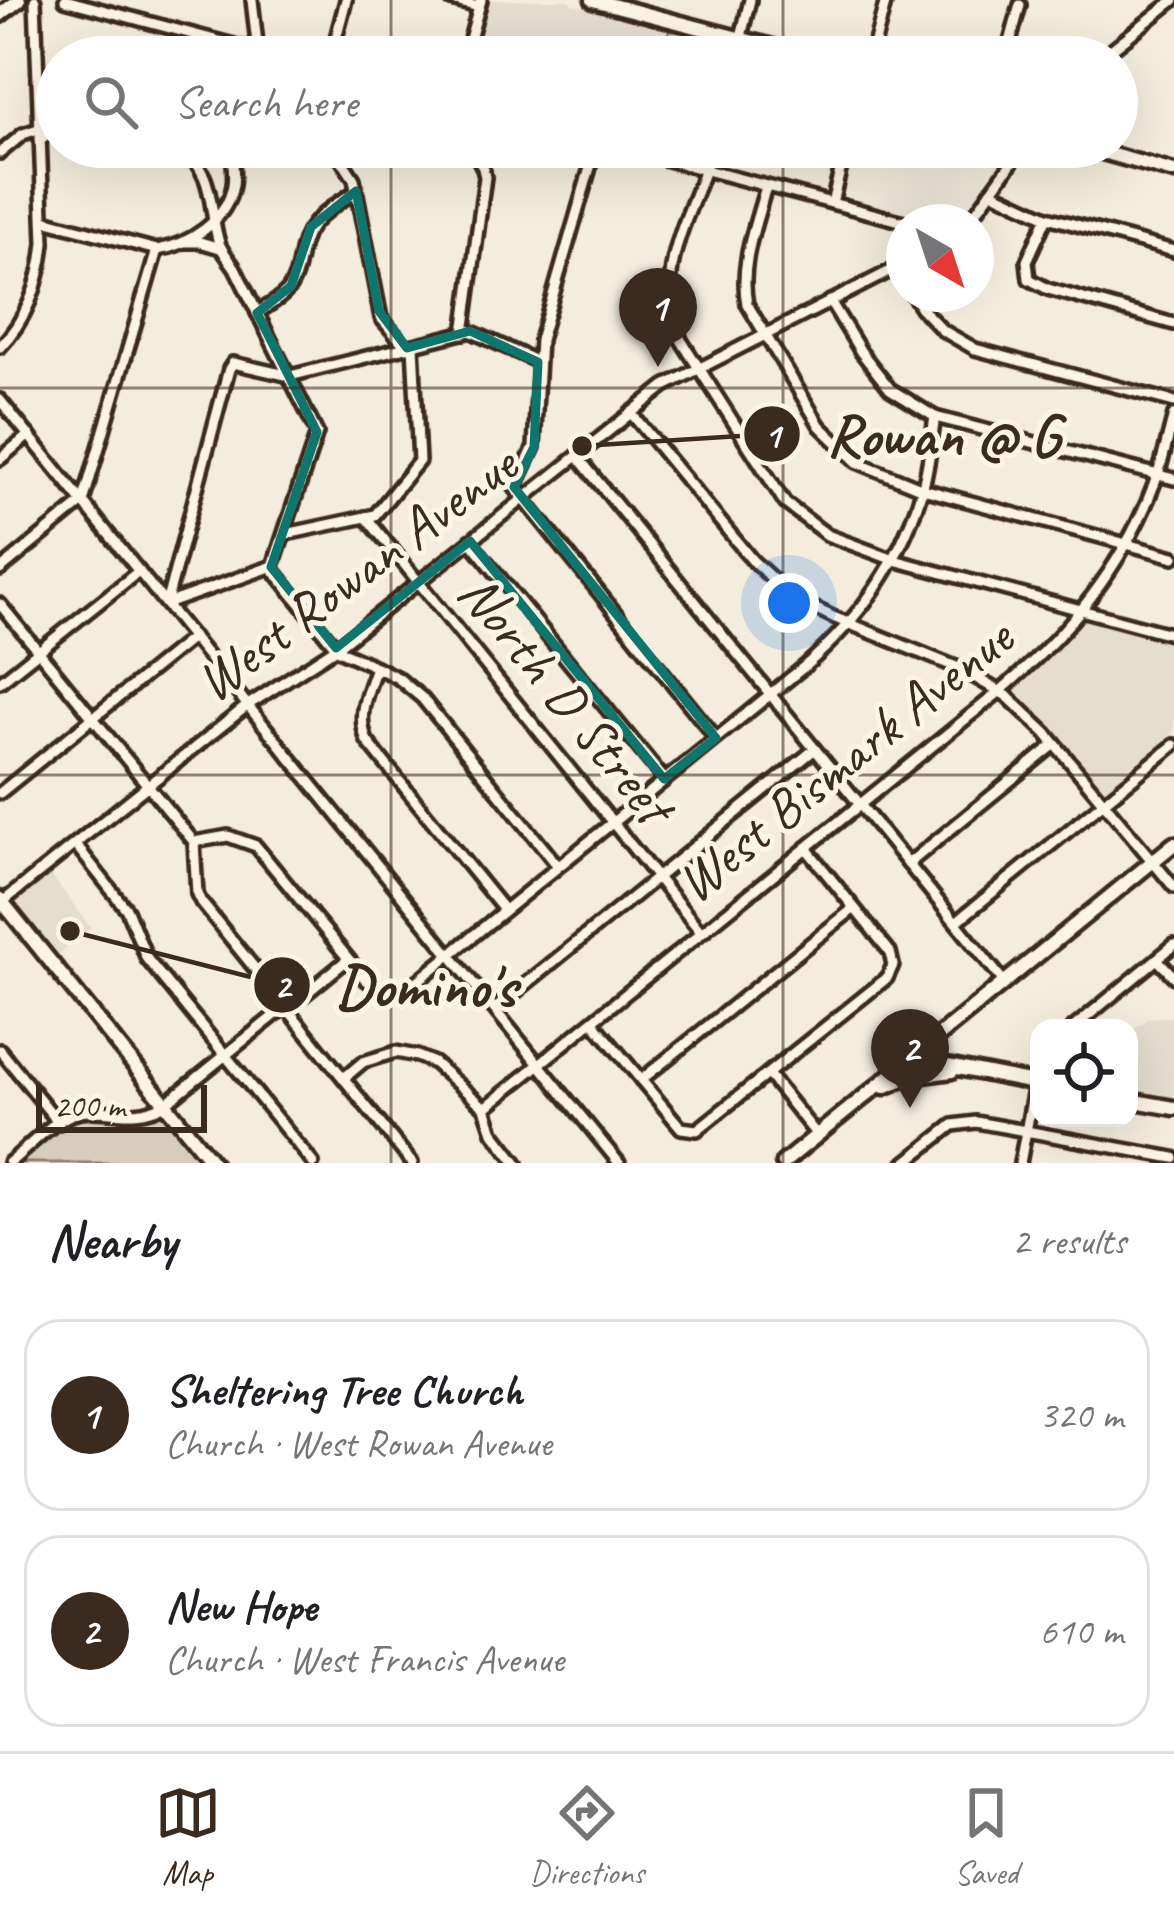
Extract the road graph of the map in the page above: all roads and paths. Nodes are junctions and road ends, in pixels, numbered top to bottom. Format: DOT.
graph roads {
  1 [pos="19,0"];
  2 [pos="34,0"];
  3 [pos="65,0"];
  4 [pos="252,0"];
  5 [pos="346,0"];
  6 [pos="451,0"];
  7 [pos="593,0"];
  8 [pos="750,0"];
  9 [pos="886,0"];
  10 [pos="1006,0"];
  11 [pos="615,3"];
  12 [pos="1022,3"];
  13 [pos="480,4"];
  14 [pos="1173,4"];
  15 [pos="0,15"];
  16 [pos="192,36"];
  17 [pos="257,36"];
  18 [pos="337,36"];
  19 [pos="471,36"];
  20 [pos="733,36"];
  21 [pos="741,36"];
  22 [pos="877,36"];
  23 [pos="1012,36"];
  24 [pos="1130,36"];
  25 [pos="36,38"];
  26 [pos="36,133"];
  27 [pos="0,153"];
  28 [pos="1138,162"];
  29 [pos="42,168"];
  30 [pos="200,168"];
  31 [pos="233,168"];
  32 [pos="348,168"];
  33 [pos="484,168"];
  34 [pos="590,168"];
  35 [pos="698,168"];
  36 [pos="841,168"];
  37 [pos="1008,168"];
  38 [pos="706,170"];
  39 [pos="1174,172"];
  40 [pos="766,186"];
  41 [pos="356,191"];
  42 [pos="991,191"];
  43 [pos="832,203"];
  44 [pos="982,204"];
  45 [pos="886,217"];
  46 [pos="1047,217"];
  47 [pos="215,218"];
  48 [pos="44,220"];
  49 [pos="186,242"];
  50 [pos="220,248"];
  51 [pos="157,250"];
  52 [pos="1174,251"];
  53 [pos="886,273"];
  54 [pos="830,301"];
  55 [pos="925,312"];
  56 [pos="257,313"];
  57 [pos="1174,324"];
  58 [pos="464,333"];
  59 [pos="764,334"];
  60 [pos="0,347"];
  61 [pos="410,347"];
  62 [pos="538,362"];
  63 [pos="697,367"];
  64 [pos="290,376"];
  65 [pos="0,400"];
  66 [pos="1174,402"];
  67 [pos="632,413"];
  68 [pos="1174,415"];
  69 [pos="935,417"];
  70 [pos="29,436"];
  71 [pos="578,456"];
  72 [pos="0,459"];
  73 [pos="1157,475"];
  74 [pos="1174,479"];
  75 [pos="922,489"];
  76 [pos="524,499"];
  77 [pos="83,502"];
  78 [pos="366,518"];
  79 [pos="286,534"];
  80 [pos="470,541"];
  81 [pos="1126,544"];
  82 [pos="1174,557"];
  83 [pos="894,560"];
  84 [pos="272,567"];
  85 [pos="0,570"];
  86 [pos="139,571"];
  87 [pos="418,583"];
  88 [pos="0,604"];
  89 [pos="166,604"];
  90 [pos="1082,610"];
  91 [pos="850,623"];
  92 [pos="1174,634"];
  93 [pos="193,638"];
  94 [pos="336,647"];
  95 [pos="38,652"];
  96 [pos="376,667"];
  97 [pos="0,682"];
  98 [pos="999,692"];
  99 [pos="770,694"];
  100 [pos="248,705"];
  101 [pos="93,719"];
  102 [pos="716,738"];
  103 [pos="1055,744"];
  104 [pos="1174,745"];
  105 [pos="814,749"];
  106 [pos="664,779"];
  107 [pos="147,787"];
  108 [pos="0,793"];
  109 [pos="1102,803"];
  110 [pos="860,804"];
  111 [pos="611,822"];
  112 [pos="194,842"];
  113 [pos="75,844"];
  114 [pos="1174,844"];
  115 [pos="806,848"];
  116 [pos="1151,862"];
  117 [pos="908,864"];
  118 [pos="558,866"];
  119 [pos="657,878"];
  120 [pos="1174,886"];
  121 [pos="1,902"];
  122 [pos="854,909"];
  123 [pos="504,910"];
  124 [pos="956,922"];
  125 [pos="701,932"];
  126 [pos="1174,945"];
  127 [pos="449,954"];
  128 [pos="1157,959"];
  129 [pos="347,960"];
  130 [pos="1174,977"];
  131 [pos="1004,982"];
  132 [pos="286,1008"];
  133 [pos="495,1010"];
  134 [pos="1084,1019"];
  135 [pos="593,1022"];
  136 [pos="0,1050"];
  137 [pos="919,1052"];
  138 [pos="225,1056"];
  139 [pos="539,1064"];
  140 [pos="964,1070"];
  141 [pos="768,1074"];
  142 [pos="344,1078"];
  143 [pos="641,1080"];
  144 [pos="1030,1083"];
  145 [pos="867,1094"];
  146 [pos="1138,1102"];
  147 [pos="165,1104"];
  148 [pos="485,1108"];
  149 [pos="1174,1108"];
  150 [pos="1030,1114"];
  151 [pos="59,1123"];
  152 [pos="1026,1131"];
  153 [pos="818,1135"];
  154 [pos="1174,1158"];
  155 [pos="9,1163"];
  156 [pos="213,1163"];
  157 [pos="313,1163"];
  158 [pos="412,1163"];
  159 [pos="517,1163"];
  160 [pos="620,1163"];
  161 [pos="783,1163"];
  162 [pos="905,1163"];
  163 [pos="1020,1163"];
  1 -- 15 [label="main road"];
  2 -- 25 [label="street"];
  3 -- 16 [label="street"];
  4 -- 17 [label="street"];
  5 -- 18 [label="street"];
  6 -- 13 [label="street"];
  7 -- 11 [label="main road"];
  8 -- 21 [label="street"];
  9 -- 22 [label="street"];
  10 -- 12 [label="street"];
  11 -- 20 [label="main road"];
  12 -- 23 [label="street"];
  13 -- 19 [label="street"];
  14 -- 24 [label="street"];
  26 -- 27 [label="street"];
  28 -- 39 [label="main road"];
  29 -- 48 [label="street"];
  30 -- 47 [label="street"];
  31 -- 47 [label="street"];
  32 -- 41 [label="street"];
  33 -- 58 [label="street"];
  34 -- 62 [label="street"];
  35 -- 38 [label="street"];
  36 -- 43 [label="street"];
  37 -- 42 [label="street"];
  38 -- 40 [label="street"];
  38 -- 63 [label="street"];
  40 -- 43 [label="street"];
  40 -- 59 [label="street"];
  41 -- 56 [label="street"];
  41 -- 61 [label="street"];
  42 -- 44 [label="street"];
  42 -- 46 [label="street"];
  43 -- 45 [label="street"];
  46 -- 52 [label="street"];
  46 -- 57 [label="street"];
  47 -- 49 [label="street"];
  47 -- 50 [label="street"];
  48 -- 51 [label="street"];
  48 -- 60 [label="street"];
  49 -- 50 [label="street"];
  49 -- 51 [label="street"];
  50 -- 56 [label="street"];
  51 -- 77 [label="street"];
  53 -- 54 [label="street, West Rowan Avenue"];
  54 -- 59 [label="street, West Rowan Avenue"];
  54 -- 69 [label="street"];
  55 -- 66 [label="street"];
  56 -- 64 [label="street"];
  58 -- 61 [label="street"];
  58 -- 62 [label="street"];
  59 -- 63 [label="street, West Rowan Avenue"];
  59 -- 75 [label="street"];
  61 -- 64 [label="street"];
  61 -- 78 [label="street"];
  62 -- 76 [label="street"];
  63 -- 67 [label="street, West Rowan Avenue"];
  63 -- 83 [label="street"];
  64 -- 79 [label="street"];
  64 -- 89 [label="street"];
  65 -- 70 [label="street"];
  67 -- 71 [label="street, West Rowan Avenue"];
  67 -- 91 [label="street"];
  68 -- 73 [label="street, West Bismark Avenue"];
  69 -- 73 [label="street"];
  69 -- 75 [label="street"];
  70 -- 72 [label="street"];
  70 -- 77 [label="street"];
  71 -- 76 [label="street, West Rowan Avenue"];
  71 -- 99 [label="street"];
  73 -- 74 [label="street"];
  73 -- 81 [label="street, West Bismark Avenue"];
  75 -- 81 [label="street"];
  75 -- 83 [label="street"];
  76 -- 80 [label="street, West Rowan Avenue"];
  76 -- 102 [label="street"];
  77 -- 85 [label="street"];
  77 -- 86 [label="street"];
  78 -- 79 [label="street"];
  78 -- 87 [label="street, North D Street"];
  79 -- 84 [label="street"];
  80 -- 87 [label="street, West Rowan Avenue"];
  80 -- 106 [label="street"];
  81 -- 82 [label="street"];
  81 -- 90 [label="street, West Bismark Avenue"];
  83 -- 90 [label="street"];
  83 -- 91 [label="street"];
  84 -- 89 [label="street"];
  84 -- 94 [label="street"];
  86 -- 89 [label="street"];
  86 -- 95 [label="street"];
  87 -- 94 [label="street, West Rowan Avenue"];
  87 -- 111 [label="street, North D Street"];
  88 -- 95 [label="street"];
  89 -- 93 [label="street"];
  90 -- 92 [label="street"];
  90 -- 98 [label="street, West Bismark Avenue"];
  91 -- 98 [label="street"];
  91 -- 99 [label="street"];
  93 -- 100 [label="street"];
  93 -- 101 [label="street"];
  94 -- 96 [label="street"];
  94 -- 100 [label="street, West Rowan Avenue"];
  95 -- 97 [label="street"];
  95 -- 101 [label="street"];
  96 -- 118 [label="street"];
  96 -- 123 [label="street"];
  98 -- 103 [label="street"];
  98 -- 110 [label="street, West Bismark Avenue"];
  99 -- 102 [label="street"];
  99 -- 105 [label="street"];
  100 -- 107 [label="street, West Rowan Avenue"];
  100 -- 127 [label="street"];
  101 -- 107 [label="street"];
  101 -- 108 [label="street"];
  102 -- 106 [label="street"];
  103 -- 109 [label="street"];
  103 -- 117 [label="street"];
  104 -- 109 [label="street"];
  105 -- 110 [label="street"];
  105 -- 119 [label="street"];
  106 -- 111 [label="street"];
  107 -- 112 [label="street"];
  107 -- 113 [label="street, West Rowan Avenue"];
  109 -- 116 [label="street"];
  109 -- 124 [label="street"];
  110 -- 115 [label="street, West Bismark Avenue"];
  110 -- 117 [label="street"];
  111 -- 118 [label="street"];
  111 -- 119 [label="street, North D Street"];
  112 -- 129 [label="street"];
  112 -- 132 [label="street"];
  113 -- 121 [label="street, West Rowan Avenue"];
  113 -- 138 [label="street"];
  114 -- 116 [label="main road"];
  115 -- 122 [label="street"];
  115 -- 125 [label="street, West Bismark Avenue"];
  116 -- 120 [label="street"];
  116 -- 131 [label="main road"];
  117 -- 124 [label="street"];
  118 -- 123 [label="street"];
  119 -- 125 [label="street, North D Street"];
  119 -- 133 [label="street"];
  121 -- 147 [label="main road"];
  122 -- 141 [label="street"];
  122 -- 143 [label="street"];
  123 -- 127 [label="street"];
  124 -- 131 [label="street"];
  125 -- 135 [label="street, West Bismark Avenue"];
  126 -- 128 [label="street"];
  127 -- 129 [label="street"];
  127 -- 133 [label="street"];
  128 -- 130 [label="street"];
  128 -- 134 [label="street"];
  129 -- 132 [label="street"];
  131 -- 137 [label="main road"];
  132 -- 138 [label="street"];
  132 -- 142 [label="street"];
  133 -- 139 [label="street"];
  135 -- 139 [label="street, West Bismark Avenue"];
  135 -- 143 [label="street"];
  136 -- 151 [label="street"];
  137 -- 140 [label="main road"];
  137 -- 145 [label="main road"];
  138 -- 147 [label="street"];
  138 -- 157 [label="street"];
  139 -- 148 [label="street, West Bismark Avenue"];
  139 -- 160 [label="street"];
  140 -- 144 [label="main road"];
  140 -- 145 [label="main road"];
  141 -- 143 [label="street"];
  141 -- 153 [label="street"];
  142 -- 148 [label="street"];
  142 -- 158 [label="street"];
  145 -- 153 [label="main road"];
  146 -- 149 [label="main road"];
  147 -- 151 [label="street"];
  147 -- 156 [label="main road"];
  148 -- 159 [label="street"];
  150 -- 152 [label="street"];
  151 -- 155 [label="street"];
  152 -- 154 [label="street"];
  152 -- 162 [label="street"];
  152 -- 163 [label="street"];
  153 -- 161 [label="main road"];
}
